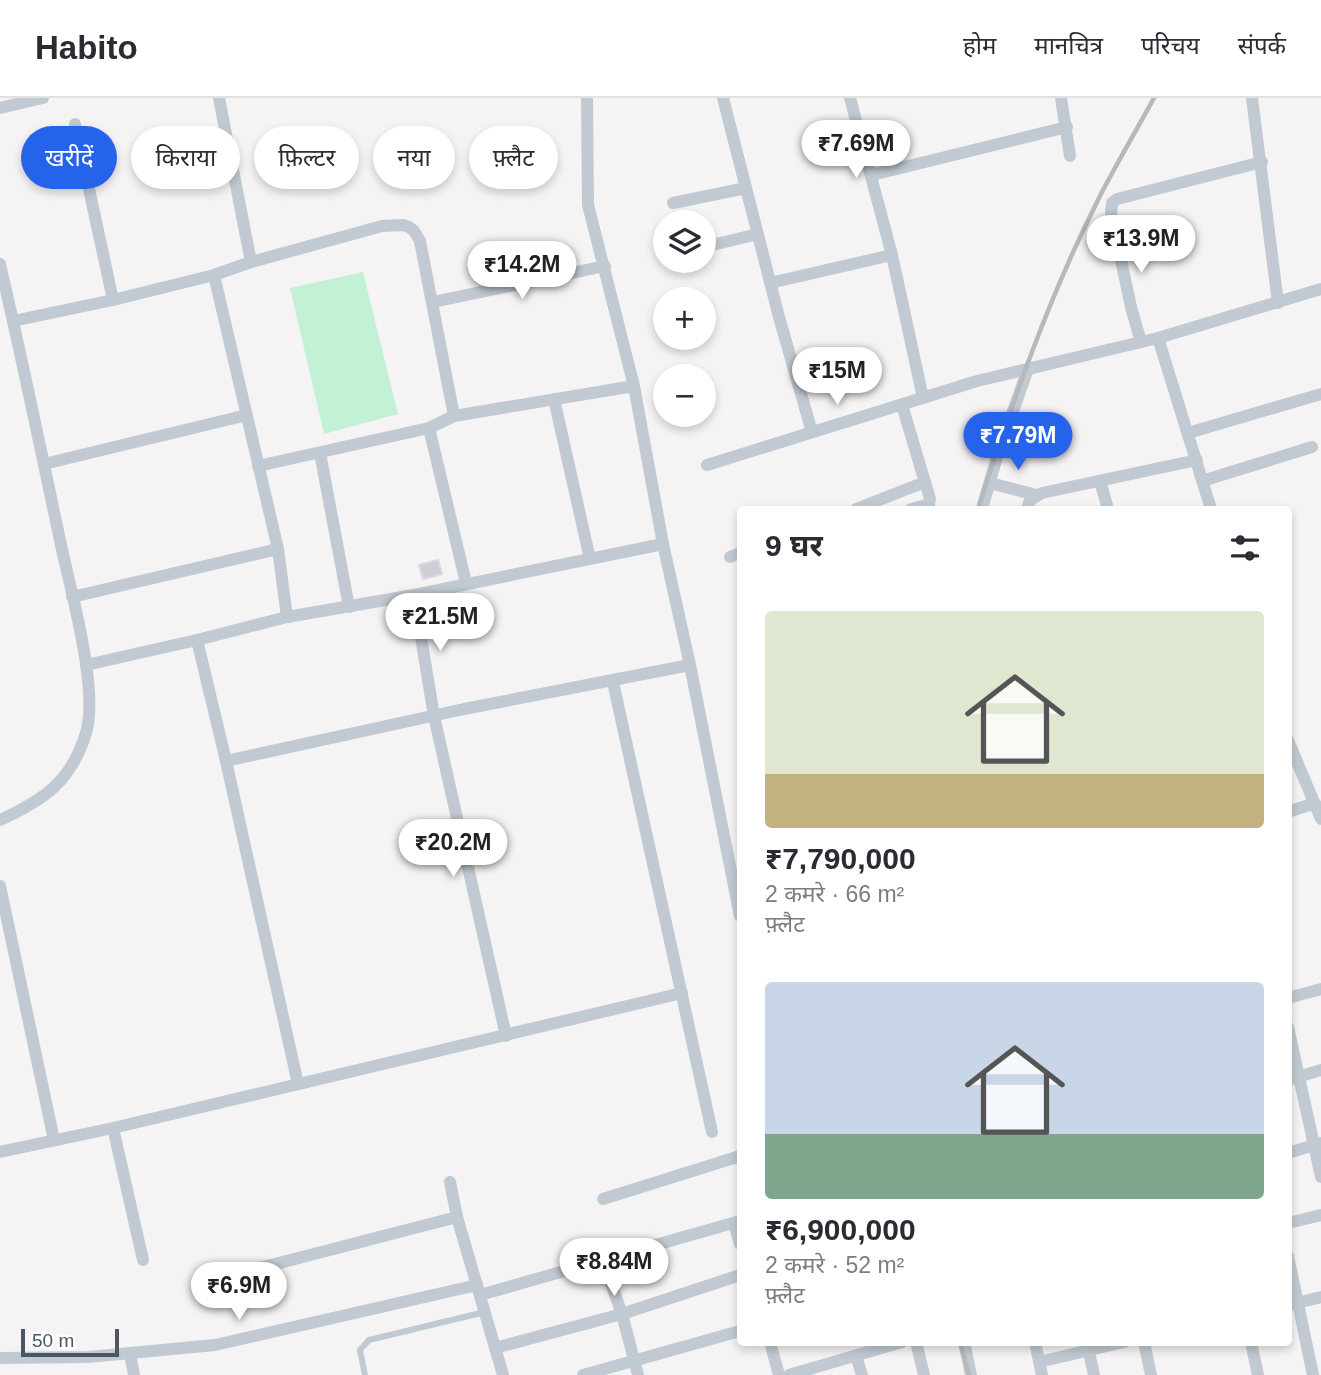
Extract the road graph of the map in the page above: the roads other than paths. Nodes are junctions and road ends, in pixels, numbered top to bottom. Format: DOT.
graph roads {
  1 [pos="43,98"];
  2 [pos="219,98"];
  3 [pos="587,98"];
  4 [pos="723,98"];
  5 [pos="850,98"];
  6 [pos="1061,98"];
  7 [pos="1252,98"];
  8 [pos="21,100"];
  9 [pos="0,108"];
  10 [pos="75,124"];
  11 [pos="1067,127"];
  12 [pos="1070,156"];
  13 [pos="1262,162"];
  14 [pos="872,175"];
  15 [pos="746,188"];
  16 [pos="673,203"];
  17 [pos="758,234"];
  18 [pos="716,244"];
  19 [pos="892,255"];
  20 [pos="251,262"];
  21 [pos="0,264"];
  22 [pos="605,266"];
  23 [pos="214,275"];
  24 [pos="771,283"];
  25 [pos="1321,289"];
  26 [pos="113,300"];
  27 [pos="433,302"];
  28 [pos="1278,303"];
  29 [pos="13,321"];
  30 [pos="1158,338"];
  31 [pos="1141,342"];
  32 [pos="1028,369"];
  33 [pos="634,386"];
  34 [pos="1321,394"];
  35 [pos="923,398"];
  36 [pos="554,399"];
  37 [pos="902,405"];
  38 [pos="247,415"];
  39 [pos="454,416"];
  40 [pos="429,428"];
  41 [pos="812,432"];
  42 [pos="1188,433"];
  43 [pos="1312,447"];
  44 [pos="320,453"];
  45 [pos="1197,460"];
  46 [pos="44,464"];
  47 [pos="707,465"];
  48 [pos="258,466"];
  49 [pos="1100,481"];
  50 [pos="1202,481"];
  51 [pos="925,482"];
  52 [pos="990,482"];
  53 [pos="1036,495"];
  54 [pos="864,506"];
  55 [pos="920,506"];
  56 [pos="983,506"];
  57 [pos="1028,506"];
  58 [pos="1107,506"];
  59 [pos="1210,506"];
  60 [pos="663,544"];
  61 [pos="278,550"];
  62 [pos="590,559"];
  63 [pos="466,583"];
  64 [pos="414,595"];
  65 [pos="72,597"];
  66 [pos="349,607"];
  67 [pos="287,617"];
  68 [pos="197,640"];
  69 [pos="86,665"];
  70 [pos="690,665"];
  71 [pos="613,681"];
  72 [pos="434,716"];
  73 [pos="1292,748"];
  74 [pos="226,761"];
  75 [pos="1316,795"];
  76 [pos="1292,810"];
  77 [pos="1321,819"];
  78 [pos="0,820"];
  79 [pos="0,886"];
  80 [pos="737,901"];
  81 [pos="1321,989"];
  82 [pos="682,993"];
  83 [pos="1292,997"];
  84 [pos="506,1036"];
  85 [pos="1321,1070"];
  86 [pos="1293,1079"];
  87 [pos="298,1084"];
  88 [pos="113,1128"];
  89 [pos="712,1132"];
  90 [pos="54,1140"];
  91 [pos="1318,1144"];
  92 [pos="0,1152"];
  93 [pos="1292,1152"];
  94 [pos="737,1157"];
  95 [pos="1321,1177"];
  96 [pos="450,1182"];
  97 [pos="603,1199"];
  98 [pos="1321,1215"];
  99 [pos="457,1217"];
  100 [pos="737,1222"];
  101 [pos="1292,1222"];
  102 [pos="143,1260"];
  103 [pos="603,1261"];
  104 [pos="737,1276"];
  105 [pos="206,1282"];
  106 [pos="479,1290"];
  107 [pos="1321,1297"];
  108 [pos="1293,1304"];
  109 [pos="485,1312"];
  110 [pos="622,1314"];
  111 [pos="737,1332"];
  112 [pos="771,1346"];
  113 [pos="889,1346"];
  114 [pos="917,1346"];
  115 [pos="965,1346"];
  116 [pos="1036,1346"];
  117 [pos="1088,1346"];
  118 [pos="1145,1346"];
  119 [pos="1252,1346"];
  120 [pos="495,1348"];
  121 [pos="130,1353"];
  122 [pos="856,1356"];
  123 [pos="0,1357"];
  124 [pos="635,1362"];
  125 [pos="1041,1368"];
  126 [pos="134,1375"];
  127 [pos="365,1375"];
  128 [pos="503,1375"];
  129 [pos="583,1375"];
  130 [pos="638,1375"];
  131 [pos="779,1375"];
  132 [pos="789,1375"];
  133 [pos="862,1375"];
  134 [pos="924,1375"];
  135 [pos="971,1375"];
  136 [pos="1094,1375"];
  137 [pos="1151,1375"];
  138 [pos="1258,1375"];
  139 [pos="1313,1375"];
  1 -- 8 [label="street"];
  2 -- 20 [label="street"];
  3 -- 22 [label="street"];
  4 -- 15 [label="street"];
  5 -- 14 [label="street"];
  6 -- 11 [label="street"];
  7 -- 13 [label="street"];
  8 -- 9 [label="street"];
  10 -- 26 [label="street"];
  11 -- 12 [label="street"];
  11 -- 14 [label="street"];
  13 -- 28 [label="street"];
  13 -- 31 [label="street"];
  14 -- 19 [label="street"];
  15 -- 16 [label="street"];
  15 -- 17 [label="street"];
  17 -- 18 [label="street"];
  17 -- 24 [label="street"];
  19 -- 24 [label="street"];
  19 -- 35 [label="street"];
  20 -- 23 [label="street"];
  20 -- 27 [label="street"];
  21 -- 29 [label="street"];
  22 -- 27 [label="street"];
  22 -- 33 [label="street"];
  23 -- 26 [label="street"];
  23 -- 38 [label="street"];
  24 -- 41 [label="street"];
  25 -- 28 [label="street"];
  26 -- 29 [label="street"];
  27 -- 39 [label="street"];
  28 -- 30 [label="street"];
  29 -- 46 [label="street"];
  30 -- 31 [label="street"];
  30 -- 42 [label="street"];
  31 -- 32 [label="street"];
  32 -- 35 [label="street"];
  32 -- 52 [label="street"];
  33 -- 36 [label="street"];
  33 -- 60 [label="street"];
  34 -- 42 [label="street"];
  35 -- 37 [label="street"];
  36 -- 39 [label="street"];
  36 -- 62 [label="street"];
  37 -- 41 [label="street"];
  37 -- 51 [label="street"];
  38 -- 46 [label="street"];
  38 -- 48 [label="street"];
  39 -- 40 [label="street"];
  40 -- 44 [label="street"];
  40 -- 63 [label="street"];
  41 -- 47 [label="street"];
  42 -- 45 [label="street"];
  43 -- 50 [label="street"];
  44 -- 48 [label="street"];
  44 -- 66 [label="street"];
  45 -- 49 [label="street"];
  45 -- 50 [label="street"];
  46 -- 65 [label="street"];
  48 -- 61 [label="street"];
  49 -- 53 [label="street"];
  49 -- 58 [label="street"];
  50 -- 59 [label="street"];
  51 -- 54 [label="street"];
  51 -- 55 [label="street"];
  52 -- 53 [label="street"];
  52 -- 56 [label="street"];
  53 -- 57 [label="street"];
  60 -- 62 [label="street"];
  60 -- 70 [label="street"];
  61 -- 65 [label="street"];
  61 -- 67 [label="street"];
  62 -- 63 [label="street"];
  63 -- 64 [label="street"];
  64 -- 66 [label="street"];
  64 -- 72 [label="street"];
  65 -- 69 [label="street"];
  66 -- 67 [label="street"];
  67 -- 68 [label="street"];
  68 -- 69 [label="street"];
  68 -- 74 [label="street"];
  69 -- 78 [label="street"];
  70 -- 71 [label="street"];
  70 -- 80 [label="street"];
  71 -- 72 [label="street"];
  71 -- 82 [label="street"];
  72 -- 74 [label="street"];
  72 -- 84 [label="street"];
  73 -- 75 [label="street"];
  74 -- 87 [label="street"];
  75 -- 76 [label="street"];
  75 -- 77 [label="street"];
  79 -- 90 [label="street"];
  81 -- 83 [label="street"];
  82 -- 84 [label="street"];
  82 -- 89 [label="street"];
  84 -- 87 [label="street"];
  85 -- 86 [label="street"];
  86 -- 91 [label="street"];
  87 -- 88 [label="street"];
  88 -- 90 [label="street"];
  88 -- 102 [label="street"];
  90 -- 92 [label="street"];
  91 -- 93 [label="street"];
  91 -- 95 [label="street"];
  94 -- 97 [label="street"];
  96 -- 99 [label="street"];
  98 -- 101 [label="street"];
  99 -- 105 [label="street"];
  99 -- 106 [label="street"];
  100 -- 103 [label="street"];
  103 -- 106 [label="street"];
  103 -- 110 [label="street"];
  104 -- 110 [label="street"];
  106 -- 109 [label="street"];
  106 -- 121 [label="street"];
  107 -- 108 [label="street"];
  108 -- 139 [label="street"];
  109 -- 120 [label="street"];
  109 -- 127 [label="lane"];
  110 -- 120 [label="street"];
  110 -- 124 [label="street"];
  111 -- 124 [label="street"];
  112 -- 131 [label="street"];
  113 -- 122 [label="street"];
  114 -- 134 [label="street"];
  115 -- 135 [label="street"];
  116 -- 125 [label="street"];
  117 -- 125 [label="street"];
  117 -- 136 [label="street"];
  118 -- 137 [label="street"];
  119 -- 138 [label="street"];
  120 -- 128 [label="street"];
  121 -- 123 [label="street"];
  121 -- 126 [label="street"];
  122 -- 132 [label="street"];
  122 -- 133 [label="street"];
  124 -- 129 [label="street"];
  124 -- 130 [label="street"];
}
